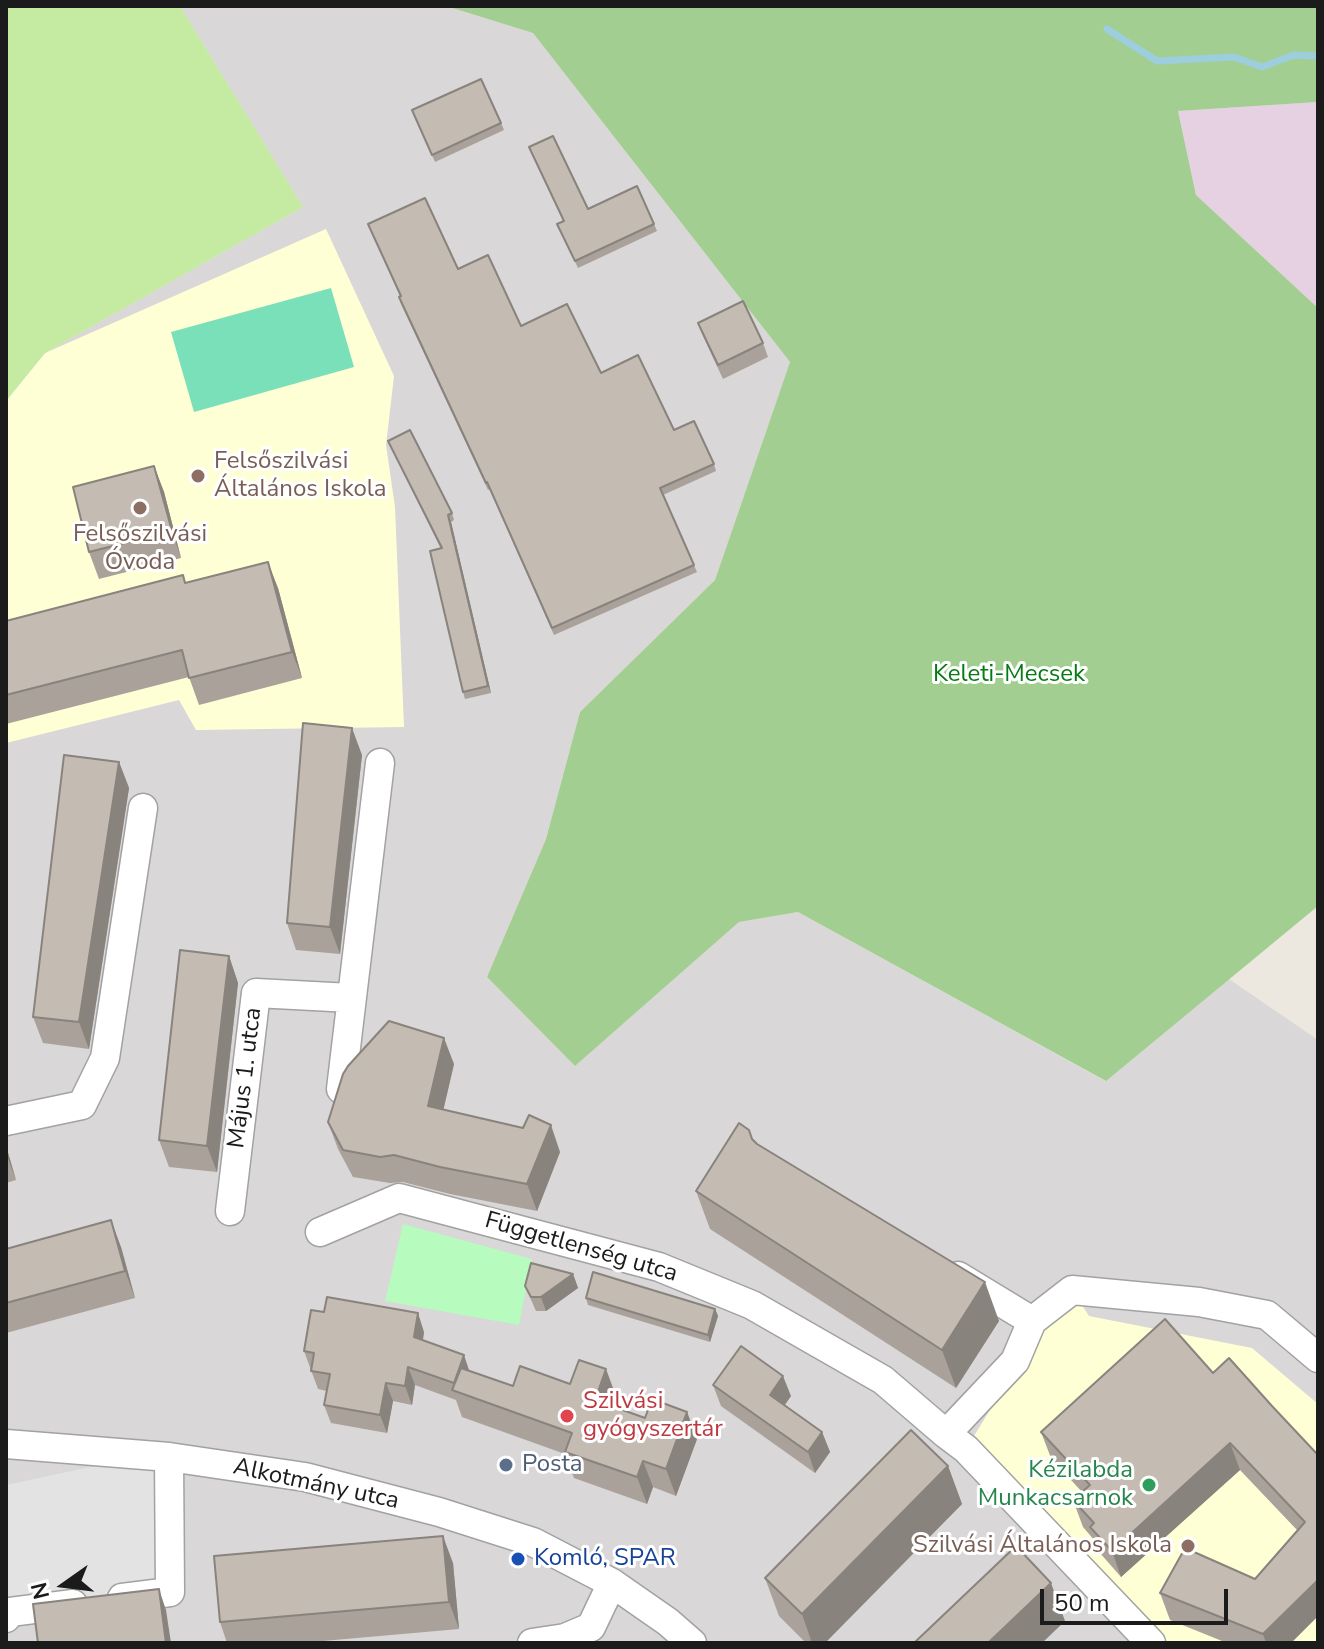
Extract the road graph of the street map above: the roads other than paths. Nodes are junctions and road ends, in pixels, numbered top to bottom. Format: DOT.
graph roads {
  1 [pos="380,763"];
  2 [pos="143,808"];
  3 [pos="351,998"];
  4 [pos="341,1089"];
  5 [pos="6,1121"];
  6 [pos="230,1211"];
  7 [pos="320,1232"];
  8 [pos="939,1264"];
  9 [pos="1032,1321"];
  10 [pos="1318,1358"];
  11 [pos="946,1434"];
  12 [pos="6,1444"];
  13 [pos="169,1457"];
  14 [pos="612,1583"];
  15 [pos="6,1618"];
  16 [pos="532,1643"];
  17 [pos="692,1643"];
  18 [pos="1151,1643"];
  1 -- 3 [label="street"];
  2 -- 5 [label="street"];
  3 -- 4 [label="street"];
  3 -- 6 [label="street, Május 1. utca"];
  7 -- 11 [label="street, Függetlenség utca"];
  8 -- 9 [label="street"];
  9 -- 10 [label="street"];
  9 -- 11 [label="street"];
  11 -- 18 [label="street, Függetlenség utca"];
  12 -- 13 [label="street, Alkotmány utca"];
  13 -- 14 [label="street, Alkotmány utca"];
  13 -- 15 [label="street"];
  14 -- 16 [label="street"];
  14 -- 17 [label="street, Alkotmány utca"];
}
